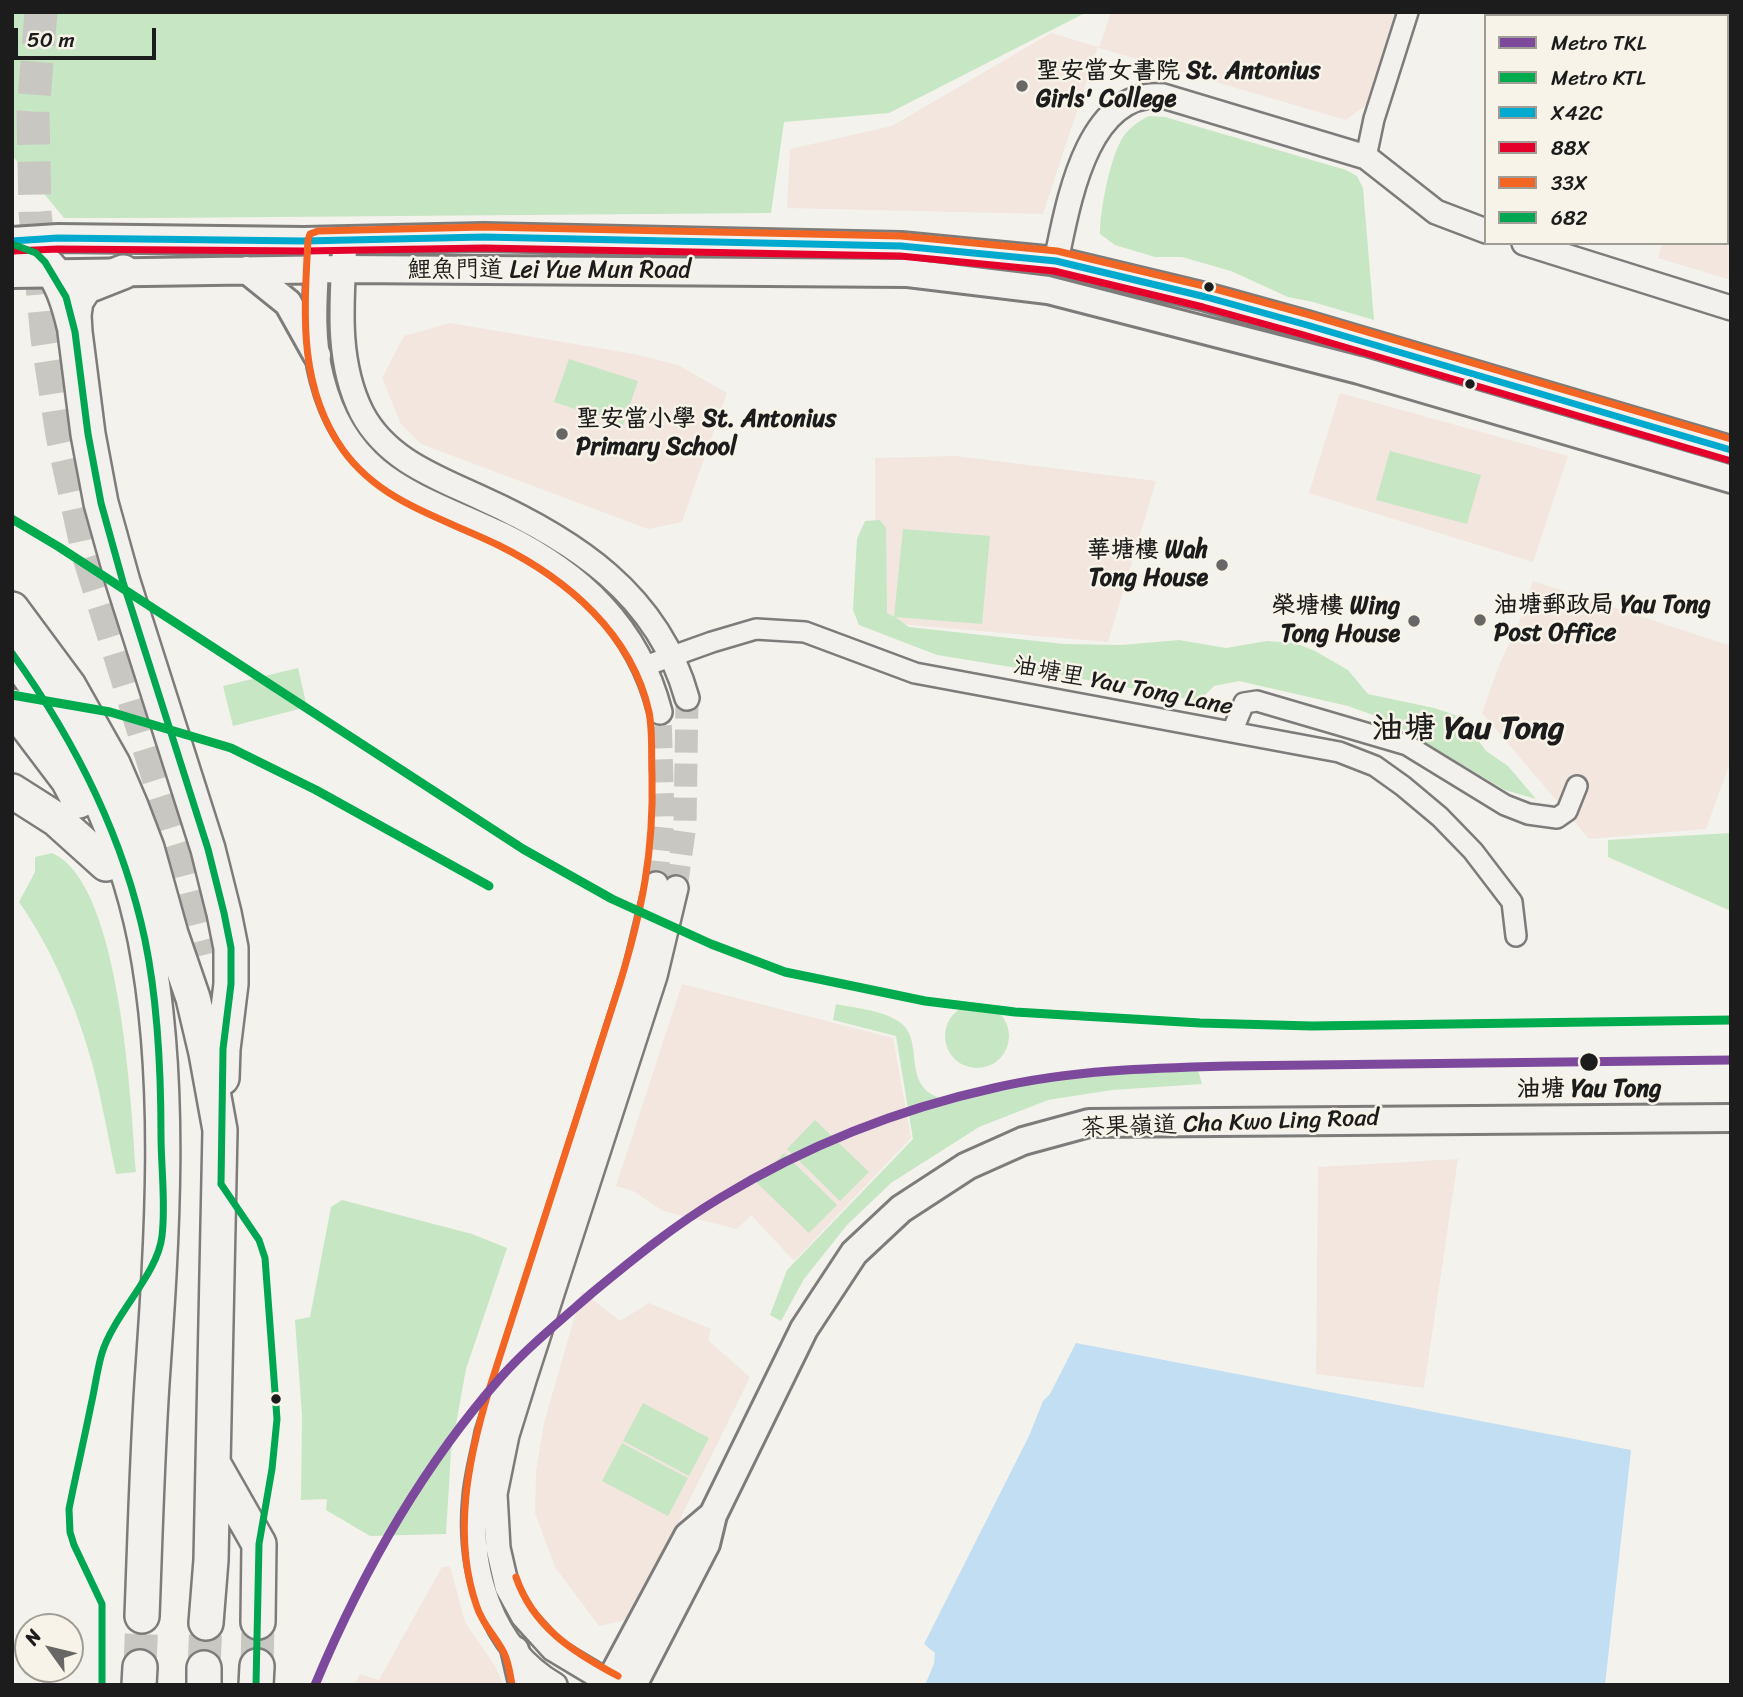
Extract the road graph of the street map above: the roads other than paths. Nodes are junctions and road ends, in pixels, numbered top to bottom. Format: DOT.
graph roads {
  1 [pos="1408,12"];
  2 [pos="1366,156"];
  3 [pos="1484,230"];
  4 [pos="318,241"];
  5 [pos="345,241"];
  6 [pos="12,242"];
  7 [pos="1530,245"];
  8 [pos="1056,261"];
  9 [pos="317,269"];
  10 [pos="344,269"];
  11 [pos="247,270"];
  12 [pos="52,272"];
  13 [pos="123,272"];
  14 [pos="12,274"];
  15 [pos="1048,290"];
  16 [pos="1731,308"];
  17 [pos="75,332"];
  18 [pos="317,355"];
  19 [pos="1731,450"];
  20 [pos="1731,479"];
  21 [pos="12,609"];
  22 [pos="12,653"];
  23 [pos="672,656"];
  24 [pos="645,666"];
  25 [pos="687,698"];
  26 [pos="12,706"];
  27 [pos="660,712"];
  28 [pos="1232,732"];
  29 [pos="1577,786"];
  30 [pos="12,791"];
  31 [pos="106,864"];
  32 [pos="1516,936"];
  33 [pos="208,954"];
  34 [pos="223,1049"];
  35 [pos="159,1063"];
  36 [pos="1731,1118"];
  37 [pos="220,1130"];
  38 [pos="212,1461"];
  39 [pos="142,1616"];
  40 [pos="258,1622"];
  41 [pos="206,1623"];
  42 [pos="515,1650"];
  43 [pos="616,1684"];
  44 [pos="523,1685"];
  45 [pos="555,1685"];
  1 -- 2 [label="street"];
  2 -- 3 [label="street"];
  2 -- 8 [label="street"];
  4 -- 5 [label="main road, 鯉魚門道 Lei Yue Mun Road"];
  4 -- 6 [label="main road, 鯉魚門道 Lei Yue Mun Road"];
  4 -- 9 [label="street"];
  5 -- 8 [label="main road, 鯉魚門道 Lei Yue Mun Road"];
  5 -- 10 [label="street"];
  6 -- 12 [label="highway"];
  7 -- 16 [label="street"];
  8 -- 15 [label="main road"];
  8 -- 19 [label="main road, 鯉魚門道 Lei Yue Mun Road"];
  9 -- 10 [label="main road, 鯉魚門道 Lei Yue Mun Road"];
  9 -- 11 [label="main road, 鯉魚門道 Lei Yue Mun Road"];
  9 -- 18 [label="street"];
  10 -- 15 [label="main road, 鯉魚門道 Lei Yue Mun Road"];
  10 -- 23 [label="street"];
  11 -- 13 [label="main road, 鯉魚門道 Lei Yue Mun Road"];
  11 -- 18 [label="main road"];
  12 -- 13 [label="main road, 鯉魚門道 Lei Yue Mun Road"];
  12 -- 14 [label="main road, 鯉魚門道 Lei Yue Mun Road"];
  12 -- 17 [label="highway"];
  13 -- 17 [label="highway"];
  15 -- 20 [label="main road, 鯉魚門道 Lei Yue Mun Road"];
  17 -- 34 [label="highway"];
  18 -- 24 [label="street"];
  21 -- 37 [label="highway"];
  22 -- 35 [label="highway"];
  23 -- 24 [label="street, 油塘里 Yau Tong Lane"];
  23 -- 25 [label="street"];
  23 -- 28 [label="street, 油塘里 Yau Tong Lane"];
  24 -- 27 [label="street"];
  26 -- 31 [label="highway"];
  28 -- 29 [label="street"];
  28 -- 32 [label="street, 油塘里 Yau Tong Lane"];
  30 -- 31 [label="highway"];
  31 -- 35 [label="highway"];
  33 -- 34 [label="highway"];
  34 -- 37 [label="highway"];
  35 -- 39 [label="highway"];
  36 -- 43 [label="main road, 茶果嶺道 Cha Kwo Ling Road"];
  37 -- 38 [label="highway"];
  38 -- 40 [label="highway"];
  38 -- 41 [label="highway"];
  42 -- 43 [label="street"];
  42 -- 44 [label="main road"];
  42 -- 45 [label="street"];
}
